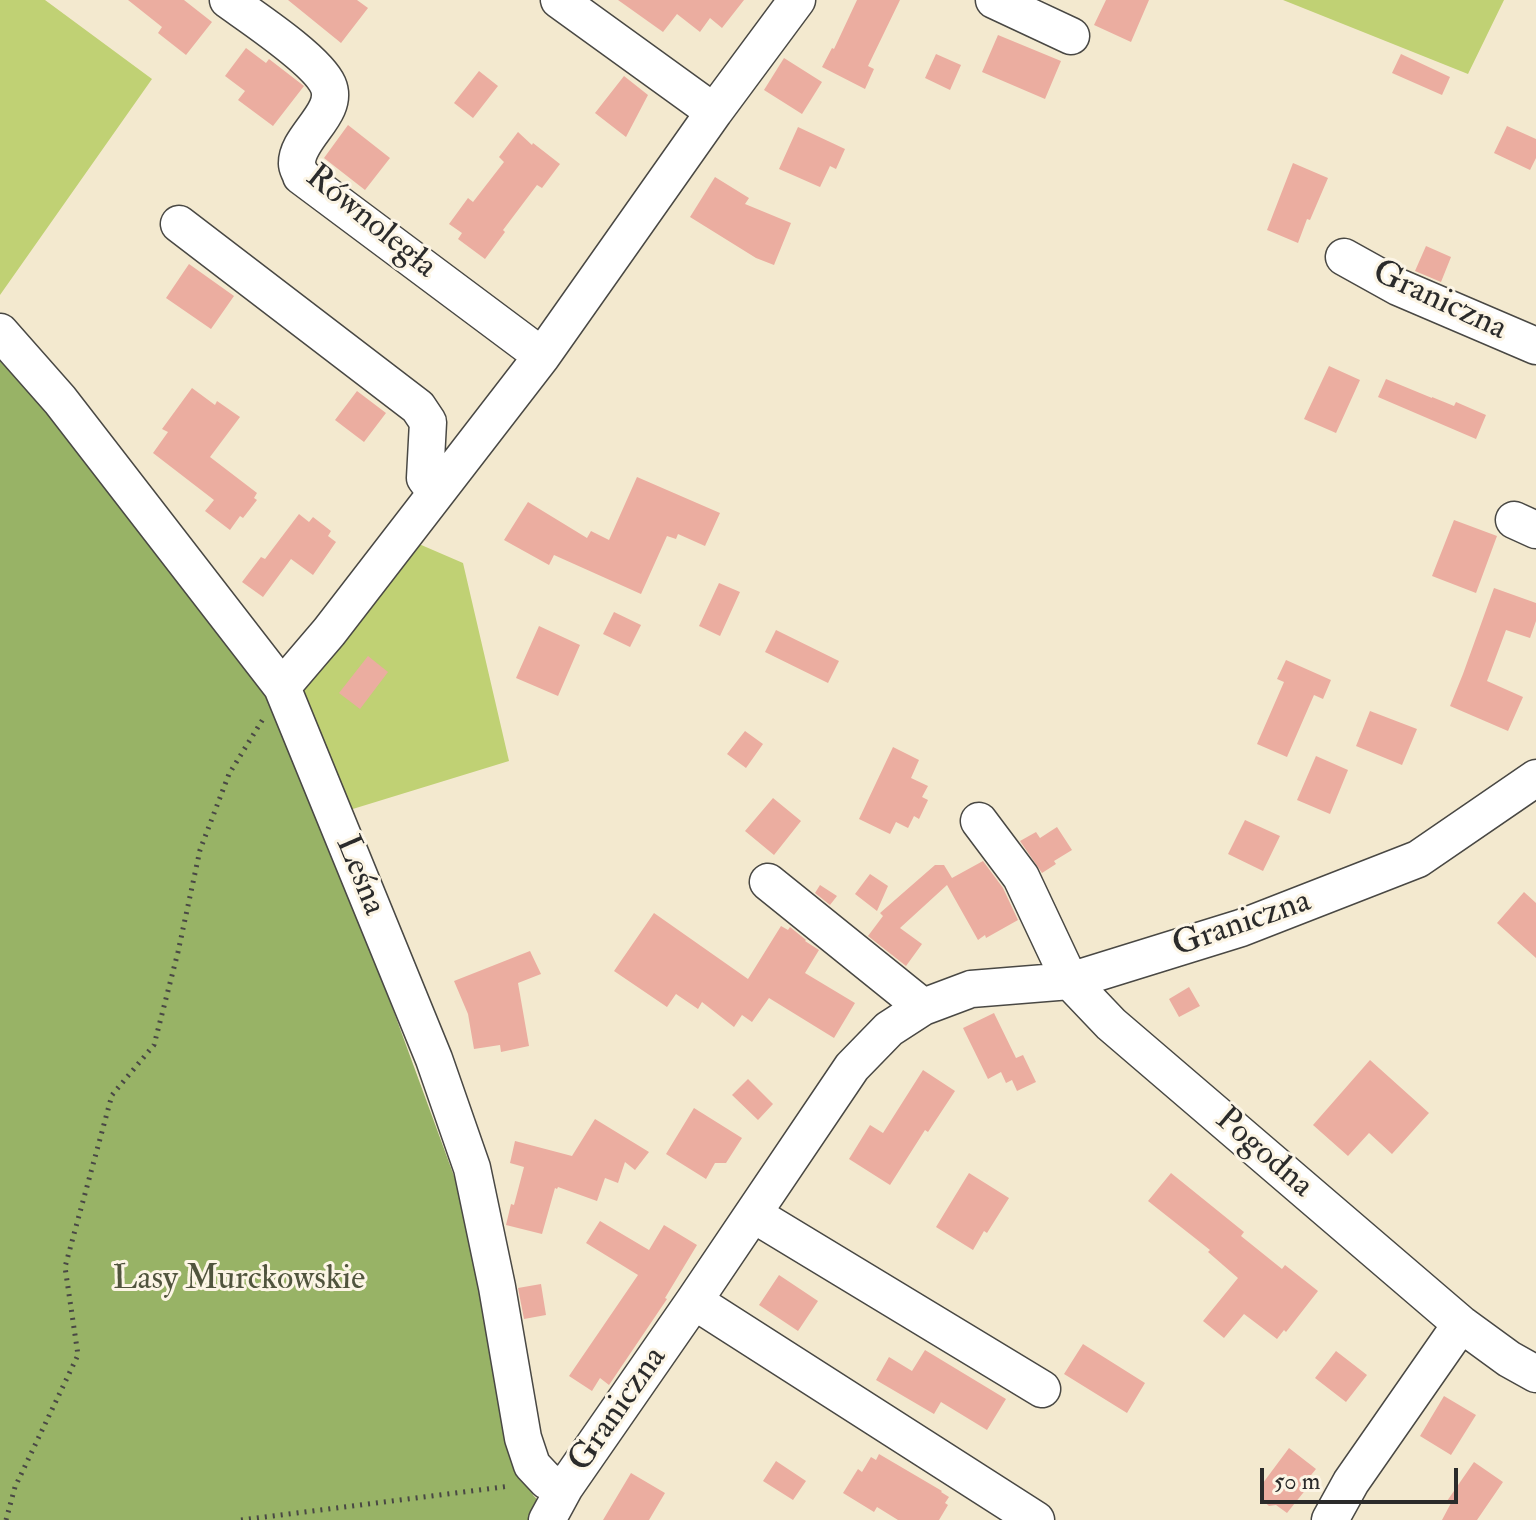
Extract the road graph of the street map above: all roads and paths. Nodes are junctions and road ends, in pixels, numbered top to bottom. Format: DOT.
graph roads {
  1 [pos="228,0"];
  2 [pos="559,0"];
  3 [pos="797,0"];
  4 [pos="994,0"];
  5 [pos="1032,8"];
  6 [pos="1071,36"];
  7 [pos="714,112"];
  8 [pos="179,224"];
  9 [pos="1344,257"];
  10 [pos="0,332"];
  11 [pos="1536,346"];
  12 [pos="542,356"];
  13 [pos="436,493"];
  14 [pos="282,687"];
  15 [pos="1536,778"];
  16 [pos="979,821"];
  17 [pos="768,882"];
  18 [pos="1070,981"];
  19 [pos="923,1007"];
  20 [pos="753,1214"];
  21 [pos="694,1301"];
  22 [pos="1461,1324"];
  23 [pos="1536,1374"];
  24 [pos="1042,1389"];
  25 [pos="556,1484"];
  26 [pos="6,1520"];
  27 [pos="241,1520"];
  28 [pos="547,1520"];
  29 [pos="1036,1520"];
  30 [pos="1330,1520"];
  1 -- 12 [label="street, Równoległa"];
  2 -- 7 [label="street"];
  3 -- 7 [label="street"];
  4 -- 5 [label="street"];
  5 -- 6 [label="street"];
  7 -- 12 [label="street"];
  8 -- 13 [label="street"];
  9 -- 11 [label="street, Graniczna"];
  10 -- 14 [label="street, Leśna"];
  12 -- 13 [label="street"];
  13 -- 14 [label="street"];
  14 -- 25 [label="street, Leśna"];
  14 -- 26 [label="path"];
  15 -- 18 [label="street, Graniczna"];
  16 -- 18 [label="street, Pogodna"];
  17 -- 19 [label="street"];
  18 -- 19 [label="street, Graniczna"];
  18 -- 22 [label="street, Pogodna"];
  19 -- 20 [label="street, Graniczna"];
  20 -- 21 [label="street, Graniczna"];
  20 -- 24 [label="street"];
  21 -- 25 [label="street, Graniczna"];
  21 -- 29 [label="street"];
  22 -- 23 [label="street, Pogodna"];
  22 -- 30 [label="street"];
  25 -- 27 [label="path"];
  25 -- 28 [label="street, Graniczna"];
}
